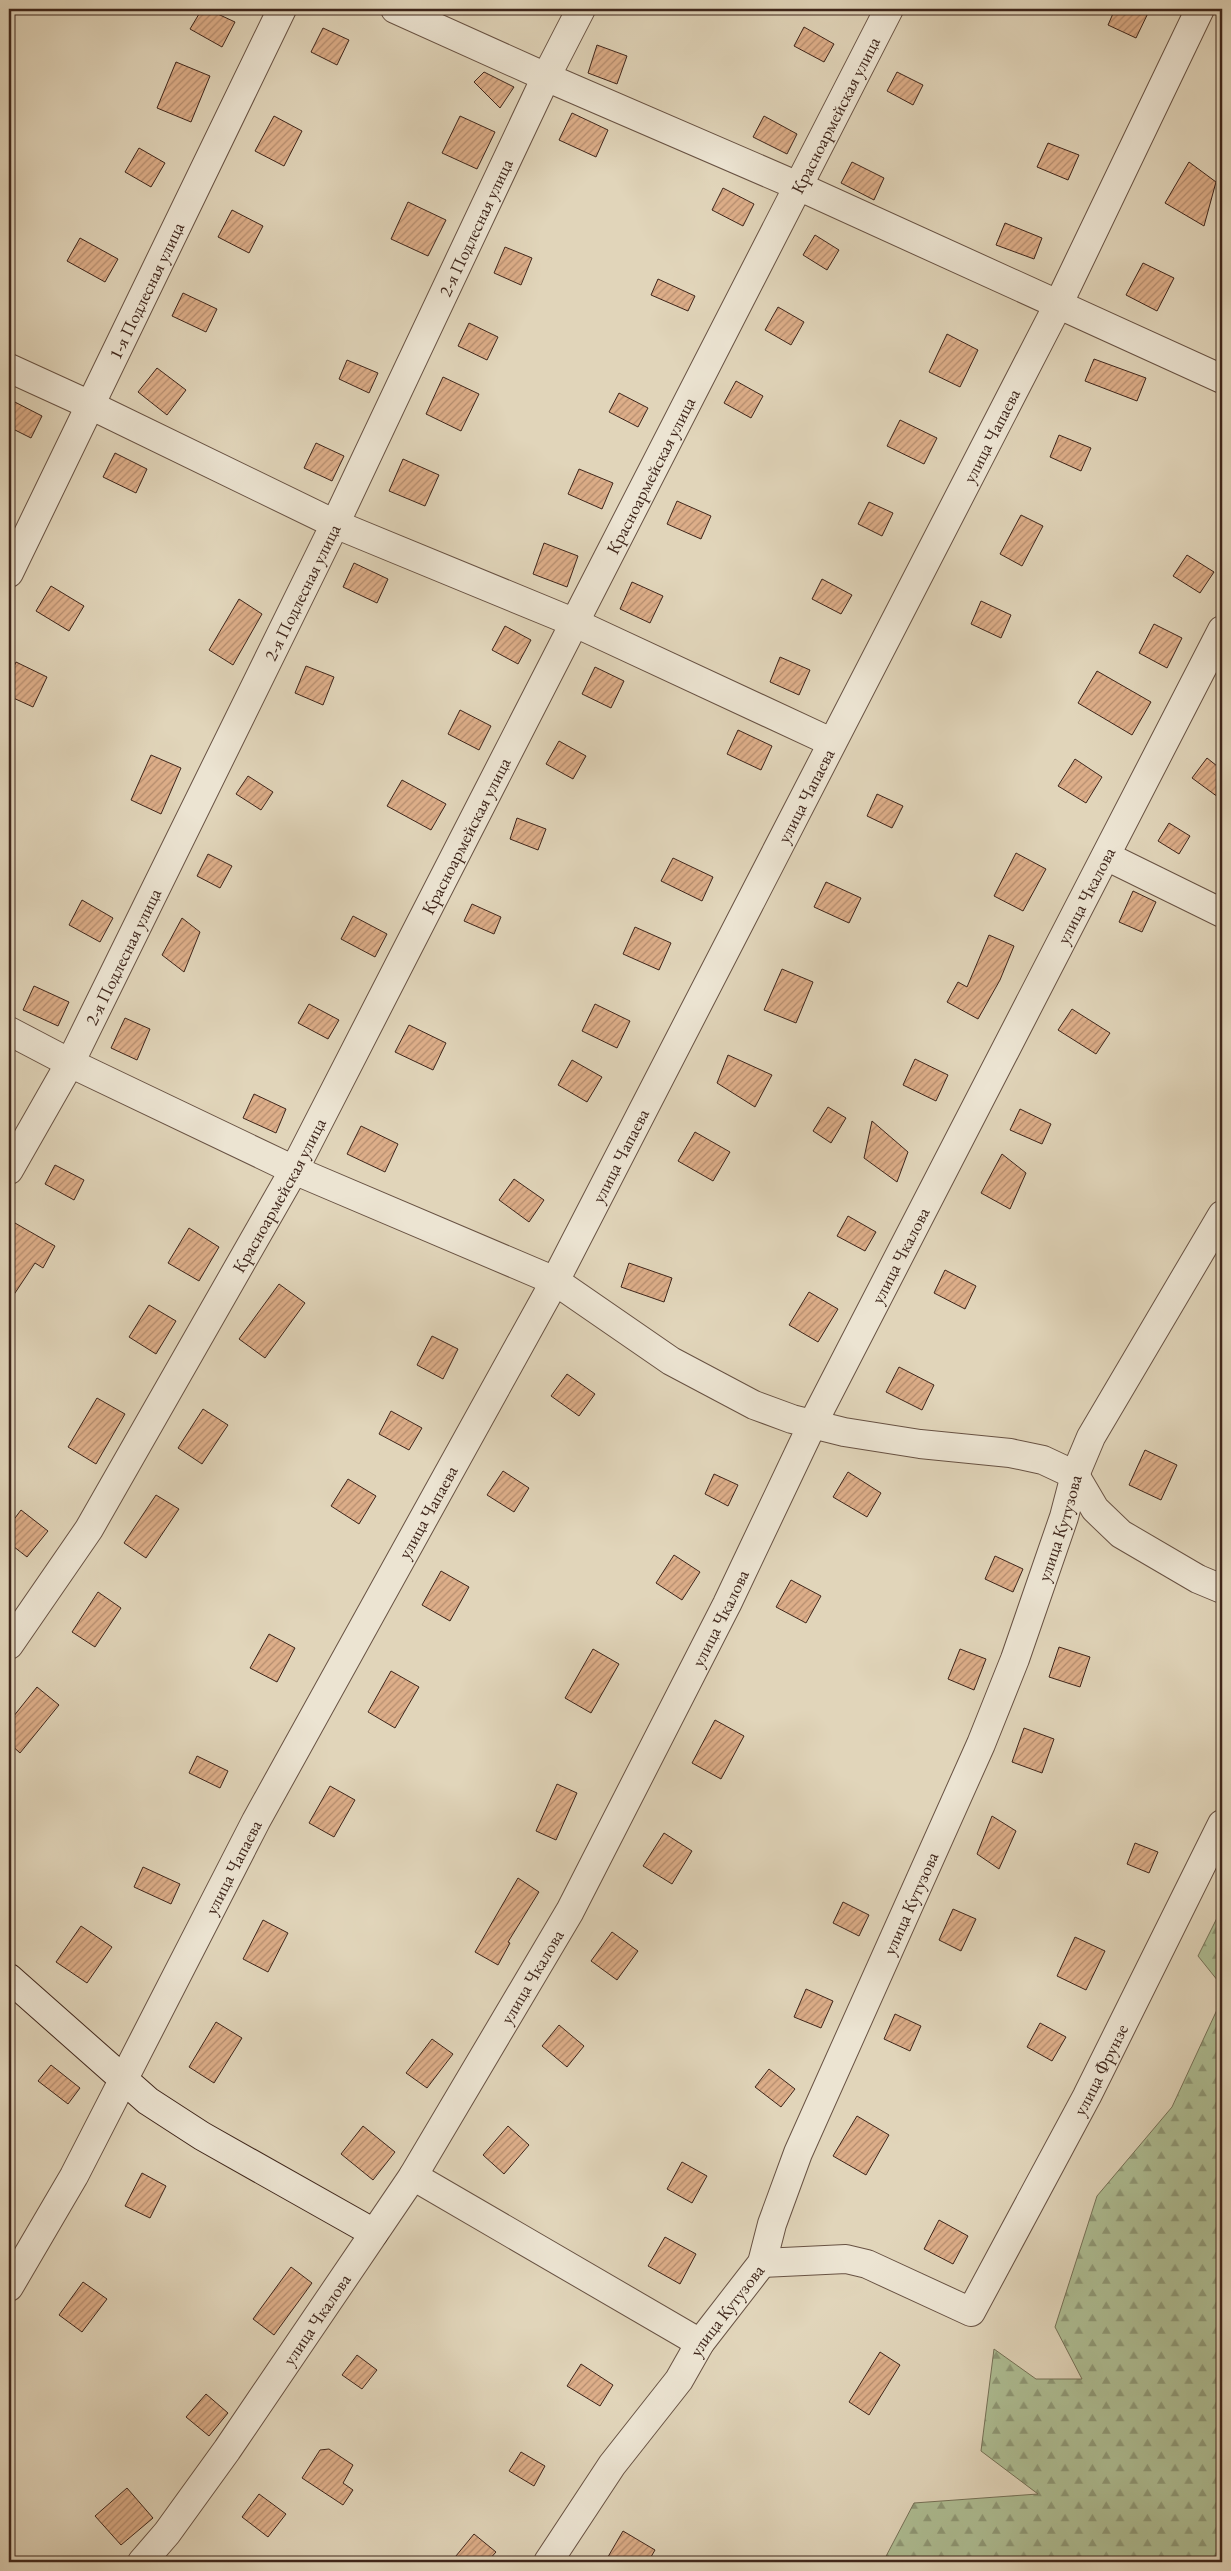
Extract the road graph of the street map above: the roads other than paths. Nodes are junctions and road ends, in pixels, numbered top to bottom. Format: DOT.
graph roads {
  1 [pos="282,9"];
  2 [pos="395,9"];
  3 [pos="582,9"];
  4 [pos="889,9"];
  5 [pos="1200,9"];
  6 [pos="546,77"];
  7 [pos="798,186"];
  8 [pos="1058,305"];
  9 [pos="9,368"];
  10 [pos="1222,379"];
  11 [pos="90,405"];
  12 [pos="335,524"];
  13 [pos="9,573"];
  14 [pos="574,622"];
  15 [pos="1222,630"];
  16 [pos="831,742"];
  17 [pos="1106,856"];
  18 [pos="1222,913"];
  19 [pos="9,1031"];
  20 [pos="70,1063"];
  21 [pos="9,1170"];
  22 [pos="294,1170"];
  23 [pos="1222,1215"];
  24 [pos="556,1281"];
  25 [pos="814,1424"];
  26 [pos="1075,1475"];
  27 [pos="1222,1589"];
  28 [pos="9,1645"];
  29 [pos="1222,1824"];
  30 [pos="9,1978"];
  31 [pos="124,2080"];
  32 [pos="413,2176"];
  33 [pos="374,2232"];
  34 [pos="762,2264"];
  35 [pos="9,2287"];
  36 [pos="700,2343"];
  37 [pos="142,2562"];
  38 [pos="548,2562"];
  1 -- 11 [label="street, 1-я Подлесная улица"];
  2 -- 6 [label="street"];
  3 -- 6 [label="street, 2-я Подлесная улица"];
  4 -- 7 [label="street, Красноармейская улица"];
  5 -- 8 [label="street, улица Чапаева"];
  6 -- 7 [label="street"];
  6 -- 12 [label="street, 2-я Подлесная улица"];
  7 -- 8 [label="street"];
  7 -- 14 [label="street, Красноармейская улица"];
  8 -- 10 [label="street"];
  8 -- 16 [label="street, улица Чапаева"];
  9 -- 11 [label="street"];
  11 -- 12 [label="street"];
  11 -- 13 [label="street, 1-я Подлесная улица"];
  12 -- 14 [label="street"];
  12 -- 20 [label="street, 2-я Подлесная улица"];
  14 -- 16 [label="street"];
  14 -- 22 [label="street, Красноармейская улица"];
  15 -- 17 [label="street, улица Чкалова"];
  16 -- 24 [label="street, улица Чапаева"];
  17 -- 18 [label="street"];
  17 -- 25 [label="street, улица Чкалова"];
  19 -- 20 [label="street"];
  20 -- 21 [label="street, 2-я Подлесная улица"];
  20 -- 22 [label="street"];
  22 -- 24 [label="street"];
  22 -- 28 [label="street, Красноармейская улица"];
  23 -- 26 [label="street, улица Кутузова"];
  24 -- 25 [label="street"];
  24 -- 31 [label="street, улица Чапаева"];
  25 -- 26 [label="street"];
  25 -- 32 [label="street, улица Чкалова"];
  26 -- 27 [label="street"];
  26 -- 34 [label="street, улица Кутузова"];
  29 -- 34 [label="street, улица Фрунзе"];
  30 -- 31 [label="street"];
  31 -- 33 [label="street"];
  31 -- 35 [label="street, улица Чапаева"];
  32 -- 33 [label="street, улица Чкалова"];
  32 -- 36 [label="street"];
  33 -- 37 [label="street, улица Чкалова"];
  34 -- 36 [label="street, улица Кутузова"];
  36 -- 38 [label="street, улица Кутузова"];
}
